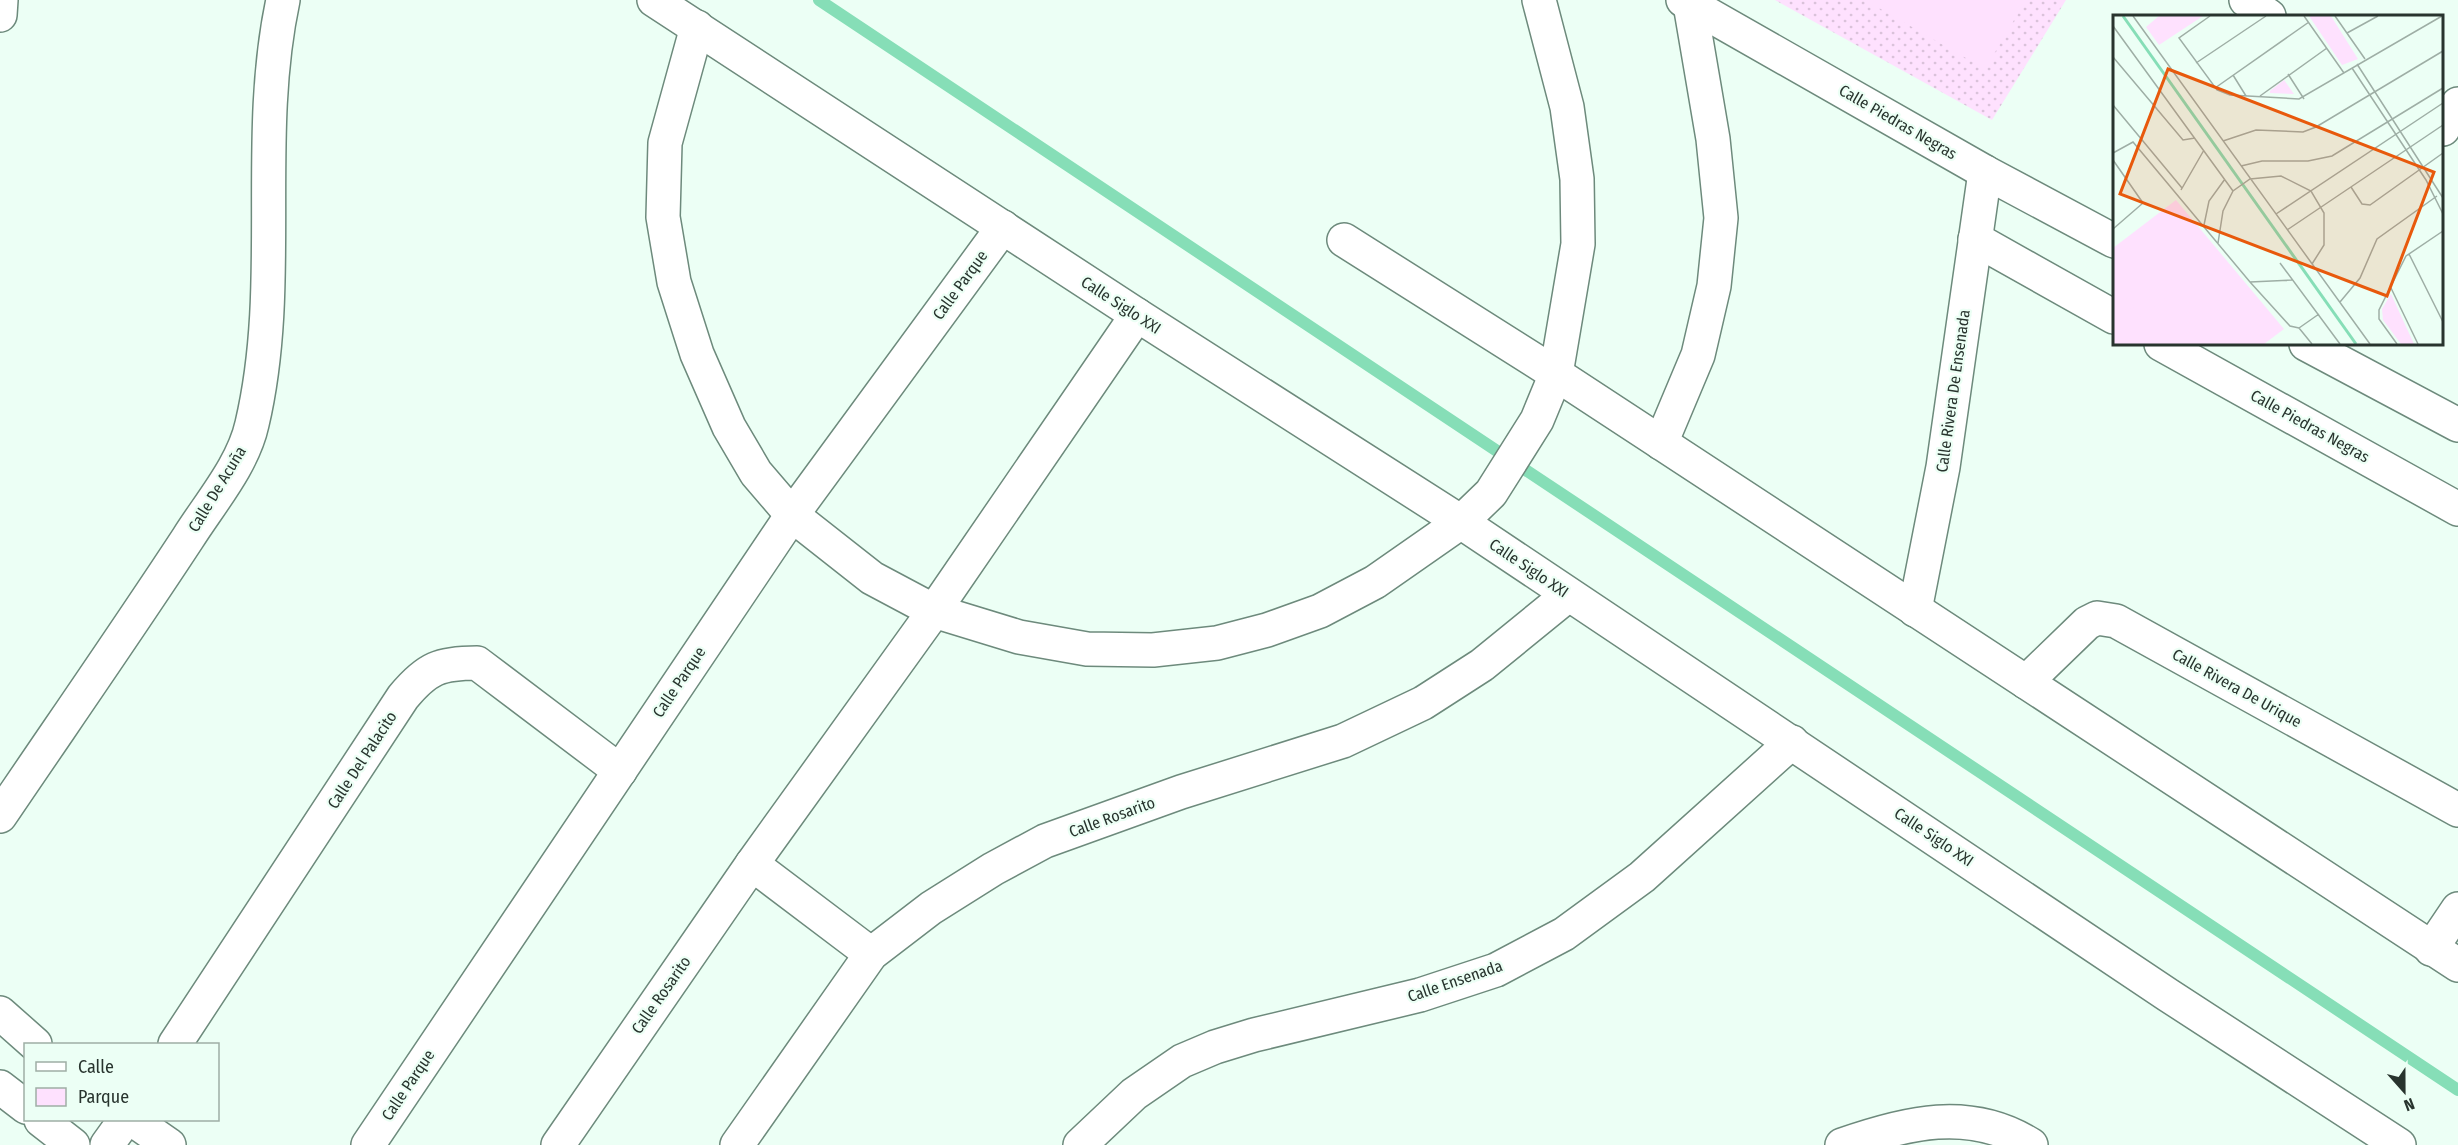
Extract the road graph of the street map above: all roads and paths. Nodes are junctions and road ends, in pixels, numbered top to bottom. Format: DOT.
graph roads {
  1 [pos="1,0"];
  2 [pos="283,0"];
  3 [pos="654,0"];
  4 [pos="1539,0"];
  5 [pos="1686,2"];
  6 [pos="0,15"];
  7 [pos="697,27"];
  8 [pos="1985,172"];
  9 [pos="1003,227"];
  10 [pos="1344,240"];
  11 [pos="1975,240"];
  12 [pos="2113,240"];
  13 [pos="1137,315"];
  14 [pos="2113,316"];
  15 [pos="2163,345"];
  16 [pos="2308,345"];
  17 [pos="1556,374"];
  18 [pos="2458,425"];
  19 [pos="1661,443"];
  20 [pos="2458,509"];
  21 [pos="792,515"];
  22 [pos="1461,522"];
  23 [pos="1568,595"];
  24 [pos="1915,609"];
  25 [pos="934,611"];
  26 [pos="2026,681"];
  27 [pos="1792,742"];
  28 [pos="620,771"];
  29 [pos="2458,810"];
  30 [pos="0,816"];
  31 [pos="752,864"];
  32 [pos="2458,909"];
  33 [pos="871,954"];
  34 [pos="2445,957"];
  35 [pos="0,1013"];
  36 [pos="34,1043"];
  37 [pos="176,1043"];
  38 [pos="0,1087"];
  39 [pos="24,1105"];
  40 [pos="43,1121"];
  41 [pos="124,1121"];
  42 [pos="136,1121"];
  43 [pos="2025,1143"];
  44 [pos="72,1145"];
  45 [pos="107,1145"];
  46 [pos="169,1145"];
  47 [pos="368,1145"];
  48 [pos="558,1145"];
  49 [pos="737,1145"];
  50 [pos="1080,1145"];
  51 [pos="1842,1145"];
  52 [pos="2399,1145"];
  1 -- 6 [label="street"];
  2 -- 30 [label="street, Calle De Acuña"];
  3 -- 7 [label="street, Calle Siglo XXI"];
  4 -- 17 [label="street"];
  5 -- 8 [label="street, Calle Piedras Negras"];
  5 -- 19 [label="street"];
  7 -- 9 [label="street, Calle Siglo XXI"];
  7 -- 21 [label="street"];
  8 -- 11 [label="street, Calle Rivera De Ensenada"];
  8 -- 12 [label="street, Calle Piedras Negras"];
  9 -- 13 [label="street, Calle Siglo XXI"];
  9 -- 21 [label="street, Calle Parque"];
  10 -- 17 [label="street"];
  11 -- 14 [label="street"];
  11 -- 24 [label="street, Calle Rivera De Ensenada"];
  13 -- 22 [label="street, Calle Siglo XXI"];
  13 -- 25 [label="street, Calle Rosarito"];
  15 -- 20 [label="street, Calle Piedras Negras"];
  16 -- 18 [label="street"];
  17 -- 19 [label="street"];
  17 -- 22 [label="street"];
  19 -- 24 [label="street"];
  21 -- 25 [label="street"];
  21 -- 28 [label="street, Calle Parque"];
  22 -- 23 [label="street, Calle Siglo XXI"];
  22 -- 25 [label="street"];
  23 -- 27 [label="street, Calle Siglo XXI"];
  23 -- 33 [label="street, Calle Rosarito"];
  24 -- 26 [label="street"];
  25 -- 31 [label="street, Calle Rosarito"];
  26 -- 29 [label="street, Calle Rivera De Urique"];
  26 -- 34 [label="street"];
  27 -- 50 [label="street, Calle Ensenada"];
  27 -- 52 [label="street, Calle Siglo XXI"];
  28 -- 37 [label="street, Calle Del Palacito"];
  28 -- 47 [label="street, Calle Parque"];
  31 -- 33 [label="street"];
  31 -- 48 [label="street, Calle Rosarito"];
  32 -- 34 [label="street"];
  33 -- 49 [label="street, Calle Rosarito"];
  35 -- 36 [label="street"];
  38 -- 39 [label="street"];
  40 -- 44 [label="street"];
  41 -- 45 [label="street"];
  42 -- 46 [label="street"];
  43 -- 51 [label="street"];
}
